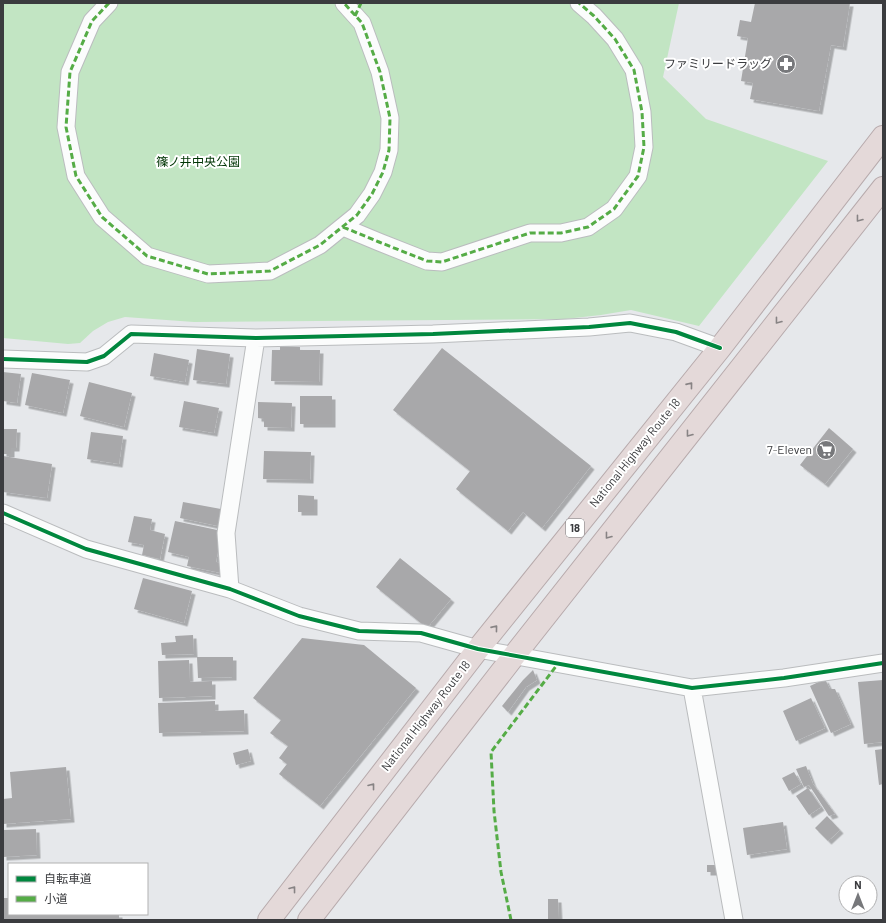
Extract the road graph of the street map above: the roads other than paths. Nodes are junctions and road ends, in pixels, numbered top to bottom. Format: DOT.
graph roads {
  1 [pos="109,3"];
  2 [pos="344,3"];
  3 [pos="579,3"];
  4 [pos="358,9"];
  5 [pos="883,137"];
  6 [pos="883,188"];
  7 [pos="343,226"];
  8 [pos="256,338"];
  9 [pos="720,348"];
  10 [pos="3,359"];
  11 [pos="3,513"];
  12 [pos="230,589"];
  13 [pos="478,649"];
  14 [pos="513,657"];
  15 [pos="883,663"];
  16 [pos="692,688"];
  17 [pos="269,920"];
  18 [pos="309,920"];
  19 [pos="734,920"];
  1 -- 7 [label="street"];
  2 -- 4 [label="street"];
  3 -- 7 [label="street"];
  4 -- 7 [label="street"];
  5 -- 9 [label="highway, National Highway Route 18 / 18"];
  6 -- 14 [label="highway, one-way"];
  8 -- 9 [label="street"];
  8 -- 10 [label="street"];
  8 -- 12 [label="street"];
  13 -- 9 [label="highway, National Highway Route 18 / 18, one-way"];
  11 -- 12 [label="street"];
  12 -- 13 [label="street"];
  13 -- 14 [label="street"];
  17 -- 13 [label="highway, National Highway Route 18 / 18, one-way"];
  14 -- 16 [label="street"];
  14 -- 18 [label="highway"];
  15 -- 16 [label="street"];
  16 -- 19 [label="street"];
}
